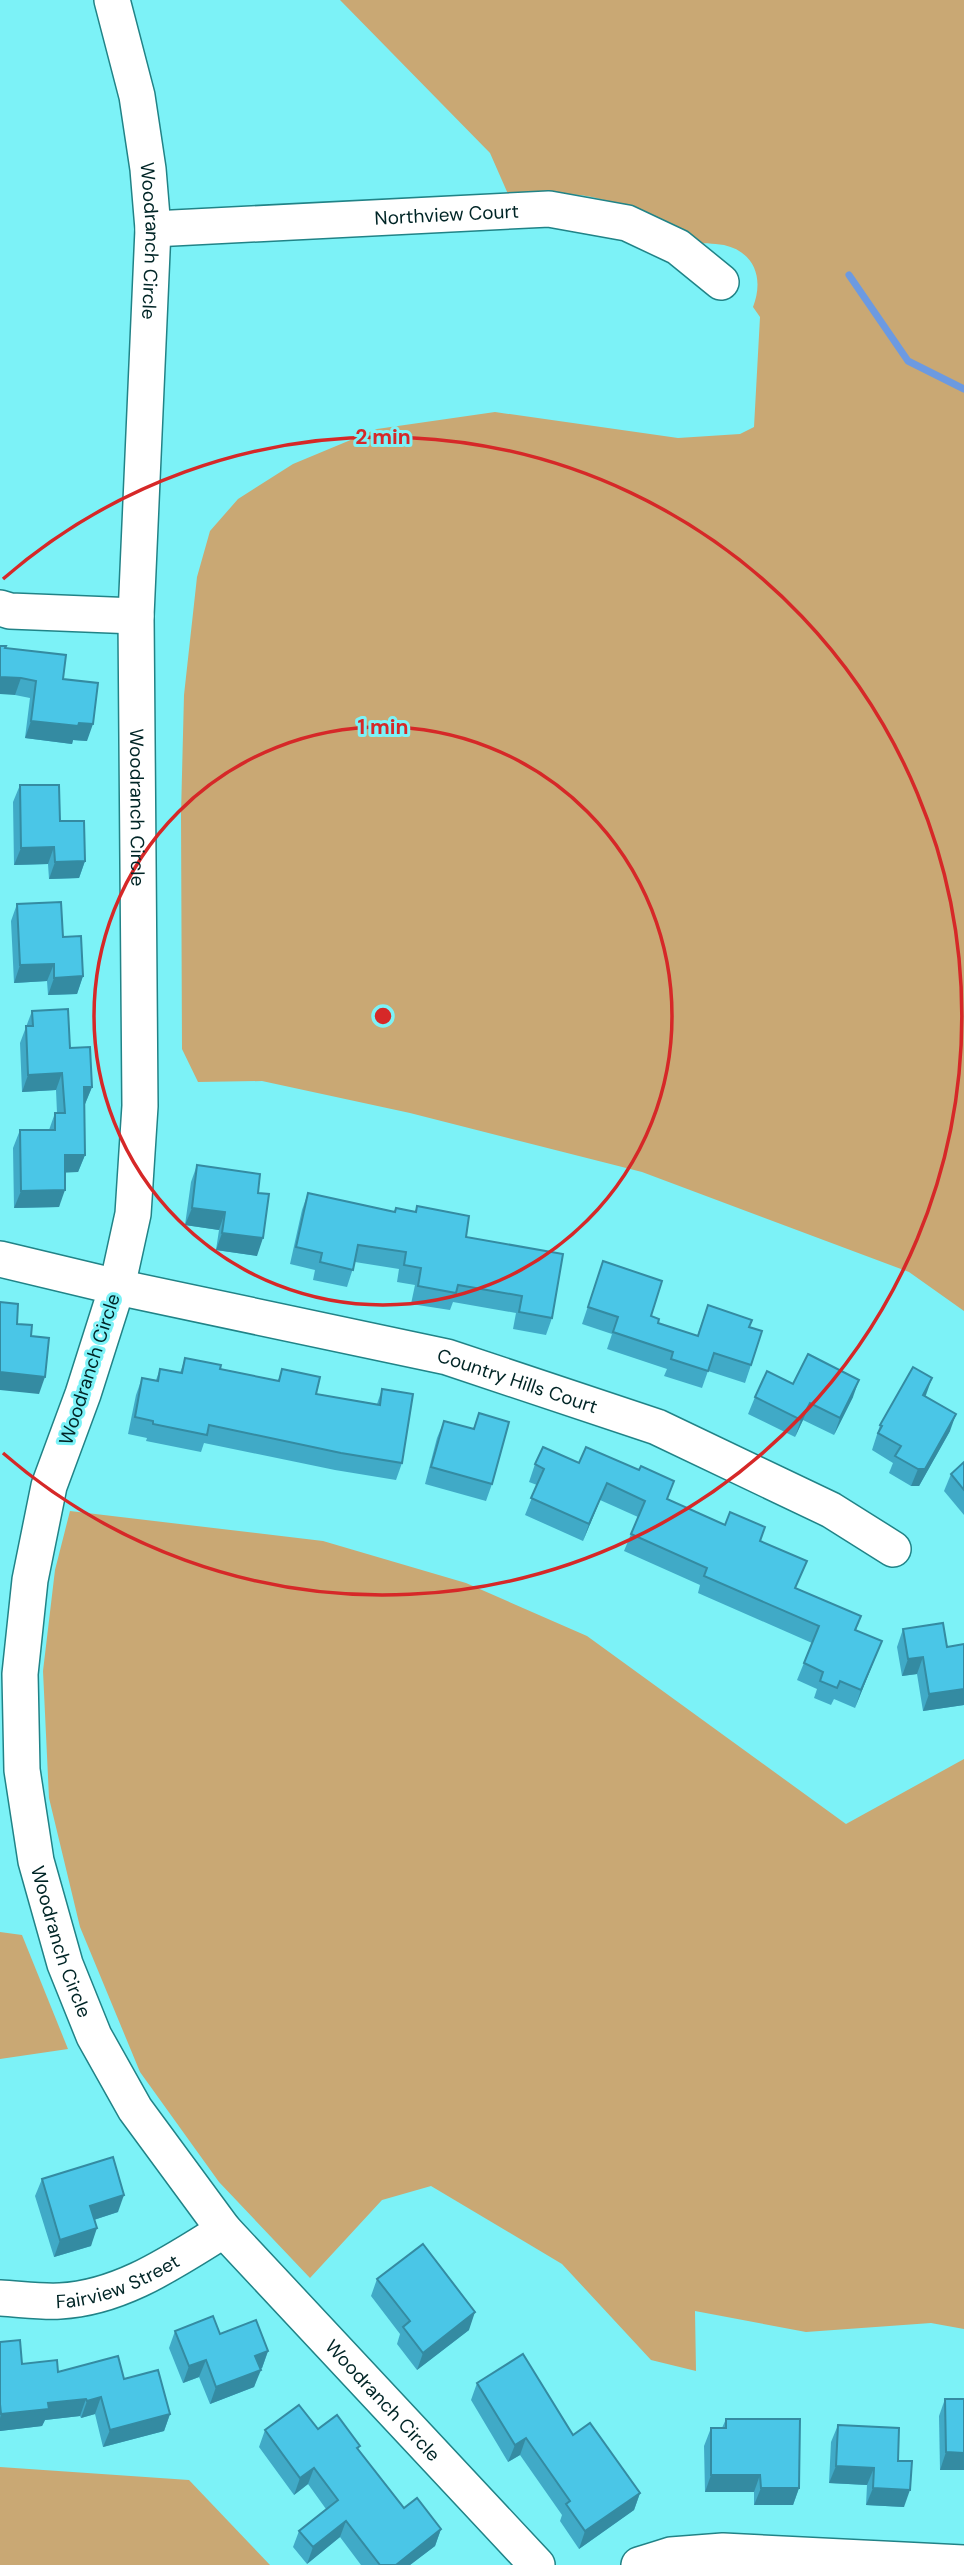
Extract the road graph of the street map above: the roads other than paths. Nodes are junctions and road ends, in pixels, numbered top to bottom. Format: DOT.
graph roads {
  1 [pos="112,0"];
  2 [pos="153,229"];
  3 [pos="721,282"];
  4 [pos="0,608"];
  5 [pos="136,616"];
  6 [pos="0,1259"];
  7 [pos="117,1287"];
  8 [pos="892,1549"];
  9 [pos="11,1771"];
  10 [pos="224,2230"];
  11 [pos="0,2298"];
  12 [pos="964,2563"];
  13 [pos="537,2565"];
  14 [pos="639,2565"];
  1 -- 2 [label="street, Woodranch Circle"];
  2 -- 3 [label="street, Northview Court"];
  2 -- 5 [label="street, Woodranch Circle"];
  4 -- 5 [label="street"];
  5 -- 7 [label="street, Woodranch Circle"];
  6 -- 7 [label="street, Country Hills Court"];
  7 -- 8 [label="street, Country Hills Court"];
  7 -- 9 [label="street, Woodranch Circle"];
  9 -- 10 [label="street, Woodranch Circle"];
  10 -- 11 [label="street, Fairview Street"];
  10 -- 13 [label="street, Woodranch Circle"];
  12 -- 14 [label="street"];
}
